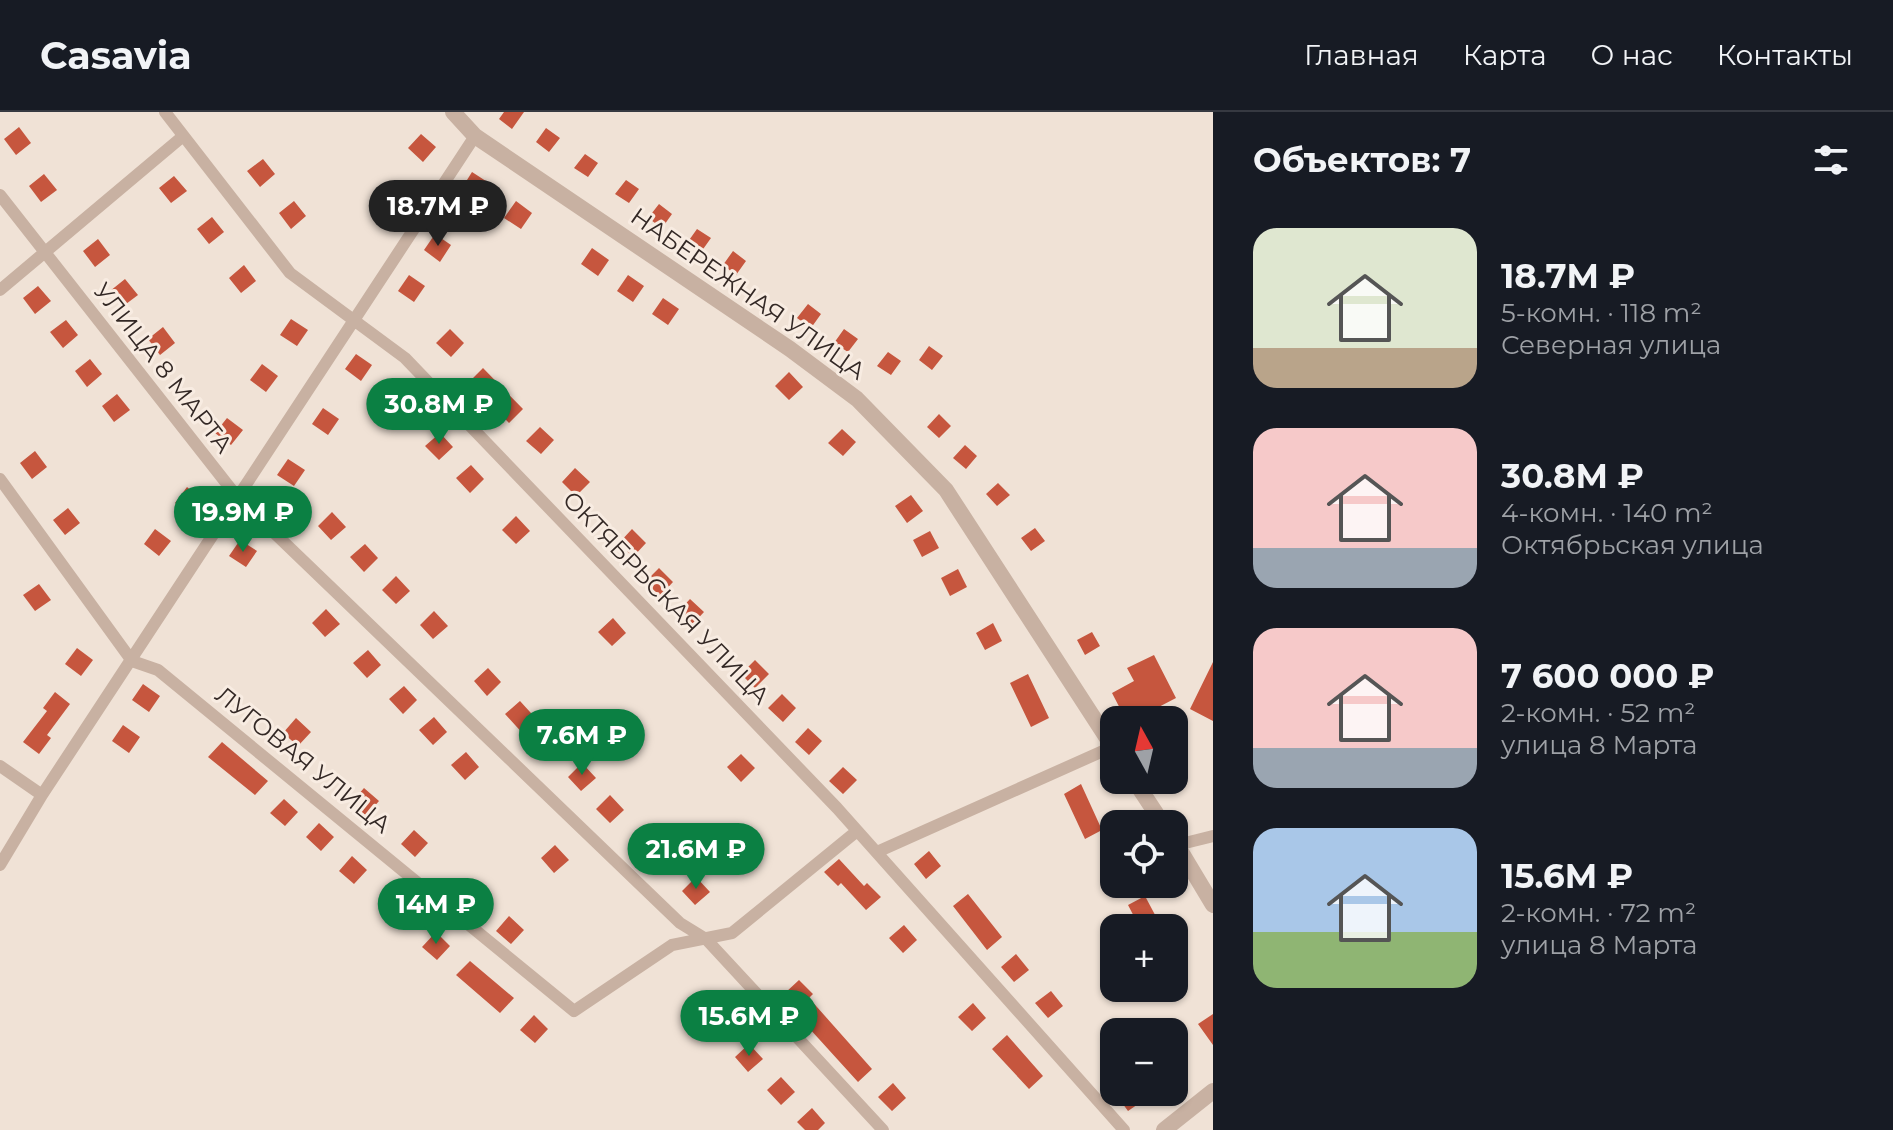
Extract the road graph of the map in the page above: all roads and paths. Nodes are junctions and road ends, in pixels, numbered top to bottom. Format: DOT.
graph roads {
  1 [pos="165,112"];
  2 [pos="453,112"];
  3 [pos="475,136"];
  4 [pos="182,137"];
  5 [pos="0,195"];
  6 [pos="44,254"];
  7 [pos="0,290"];
  8 [pos="356,318"];
  9 [pos="0,479"];
  10 [pos="238,498"];
  11 [pos="132,661"];
  12 [pos="1100,728"];
  13 [pos="1100,754"];
  14 [pos="0,766"];
  15 [pos="42,795"];
  16 [pos="857,831"];
  17 [pos="1213,836"];
  18 [pos="1188,840"];
  19 [pos="877,852"];
  20 [pos="1188,862"];
  21 [pos="0,865"];
  22 [pos="1213,905"];
  23 [pos="706,939"];
  24 [pos="1213,1091"];
  25 [pos="883,1130"];
  26 [pos="1124,1130"];
  27 [pos="1164,1130"];
  1 -- 4 [label="street, ОКТЯБРЬСКАЯ УЛИЦА"];
  2 -- 3 [label="street, НАБЕРЕЖНАЯ УЛИЦА"];
  3 -- 8 [label="street"];
  3 -- 12 [label="street, НАБЕРЕЖНАЯ УЛИЦА"];
  4 -- 6 [label="street"];
  4 -- 8 [label="street, ОКТЯБРЬСКАЯ УЛИЦА"];
  5 -- 6 [label="street, УЛИЦА 8 МАРТА"];
  6 -- 7 [label="street"];
  6 -- 10 [label="street, УЛИЦА 8 МАРТА"];
  8 -- 10 [label="street"];
  8 -- 16 [label="street, ОКТЯБРЬСКАЯ УЛИЦА"];
  9 -- 11 [label="street, ЛУГОВАЯ УЛИЦА"];
  10 -- 11 [label="street"];
  10 -- 23 [label="street, УЛИЦА 8 МАРТА"];
  11 -- 15 [label="street"];
  11 -- 23 [label="street, ЛУГОВАЯ УЛИЦА"];
  13 -- 19 [label="street"];
  14 -- 15 [label="street"];
  15 -- 21 [label="street"];
  16 -- 19 [label="street, ОКТЯБРЬСКАЯ УЛИЦА"];
  16 -- 23 [label="street, ЛУГОВАЯ УЛИЦА"];
  17 -- 18 [label="street"];
  19 -- 26 [label="street, ОКТЯБРЬСКАЯ УЛИЦА"];
  20 -- 22 [label="street"];
  23 -- 25 [label="street, УЛИЦА 8 МАРТА"];
  24 -- 27 [label="street"];
}
